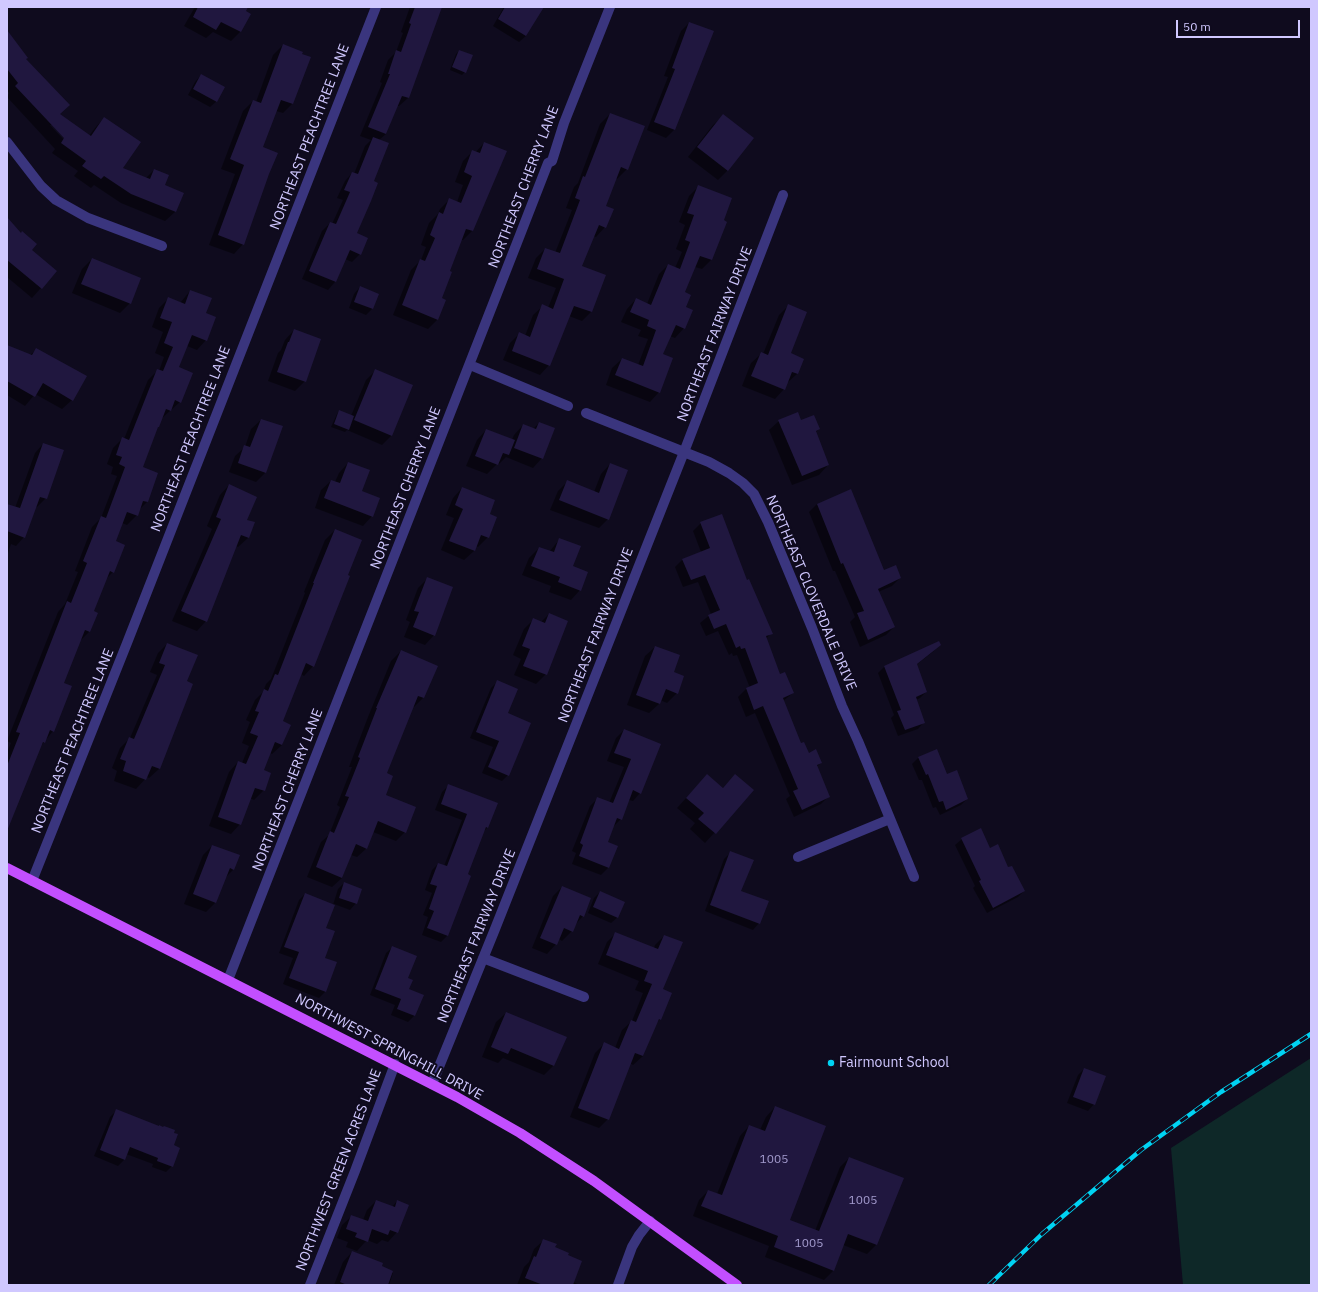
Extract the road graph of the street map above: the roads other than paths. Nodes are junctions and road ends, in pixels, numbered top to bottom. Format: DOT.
graph roads {
  1 [pos="376,7"];
  2 [pos="610,7"];
  3 [pos="7,142"];
  4 [pos="783,195"];
  5 [pos="162,246"];
  6 [pos="470,365"];
  7 [pos="568,406"];
  8 [pos="586,413"];
  9 [pos="684,452"];
  10 [pos="890,819"];
  11 [pos="798,857"];
  12 [pos="7,868"];
  13 [pos="914,877"];
  14 [pos="32,881"];
  15 [pos="483,958"];
  16 [pos="228,980"];
  17 [pos="584,997"];
  18 [pos="394,1064"];
  19 [pos="432,1084"];
  20 [pos="650,1221"];
  21 [pos="310,1285"];
  22 [pos="618,1285"];
  23 [pos="737,1285"];
  1 -- 14 [label="street, NORTHEAST PEACHTREE LANE"];
  2 -- 6 [label="street, NORTHEAST CHERRY LANE"];
  3 -- 5 [label="street"];
  4 -- 9 [label="street, NORTHEAST FAIRWAY DRIVE"];
  6 -- 7 [label="street"];
  6 -- 16 [label="street, NORTHEAST CHERRY LANE"];
  8 -- 9 [label="street, NORTHEAST CLOVERDALE DRIVE"];
  9 -- 10 [label="street, NORTHEAST CLOVERDALE DRIVE"];
  9 -- 15 [label="street, NORTHEAST FAIRWAY DRIVE"];
  10 -- 11 [label="street"];
  10 -- 13 [label="street, NORTHEAST CLOVERDALE DRIVE"];
  12 -- 14 [label="main road, NORTHWEST SPRINGHILL DRIVE"];
  14 -- 16 [label="main road, NORTHWEST SPRINGHILL DRIVE"];
  15 -- 17 [label="street"];
  15 -- 19 [label="street, NORTHEAST FAIRWAY DRIVE"];
  16 -- 18 [label="main road, NORTHWEST SPRINGHILL DRIVE"];
  18 -- 19 [label="main road, NORTHWEST SPRINGHILL DRIVE"];
  18 -- 21 [label="street, NORTHWEST GREEN ACRES LANE"];
  19 -- 20 [label="main road, NORTHWEST SPRINGHILL DRIVE"];
  20 -- 22 [label="street"];
  20 -- 23 [label="main road, NORTHWEST SPRINGHILL DRIVE"];
}
